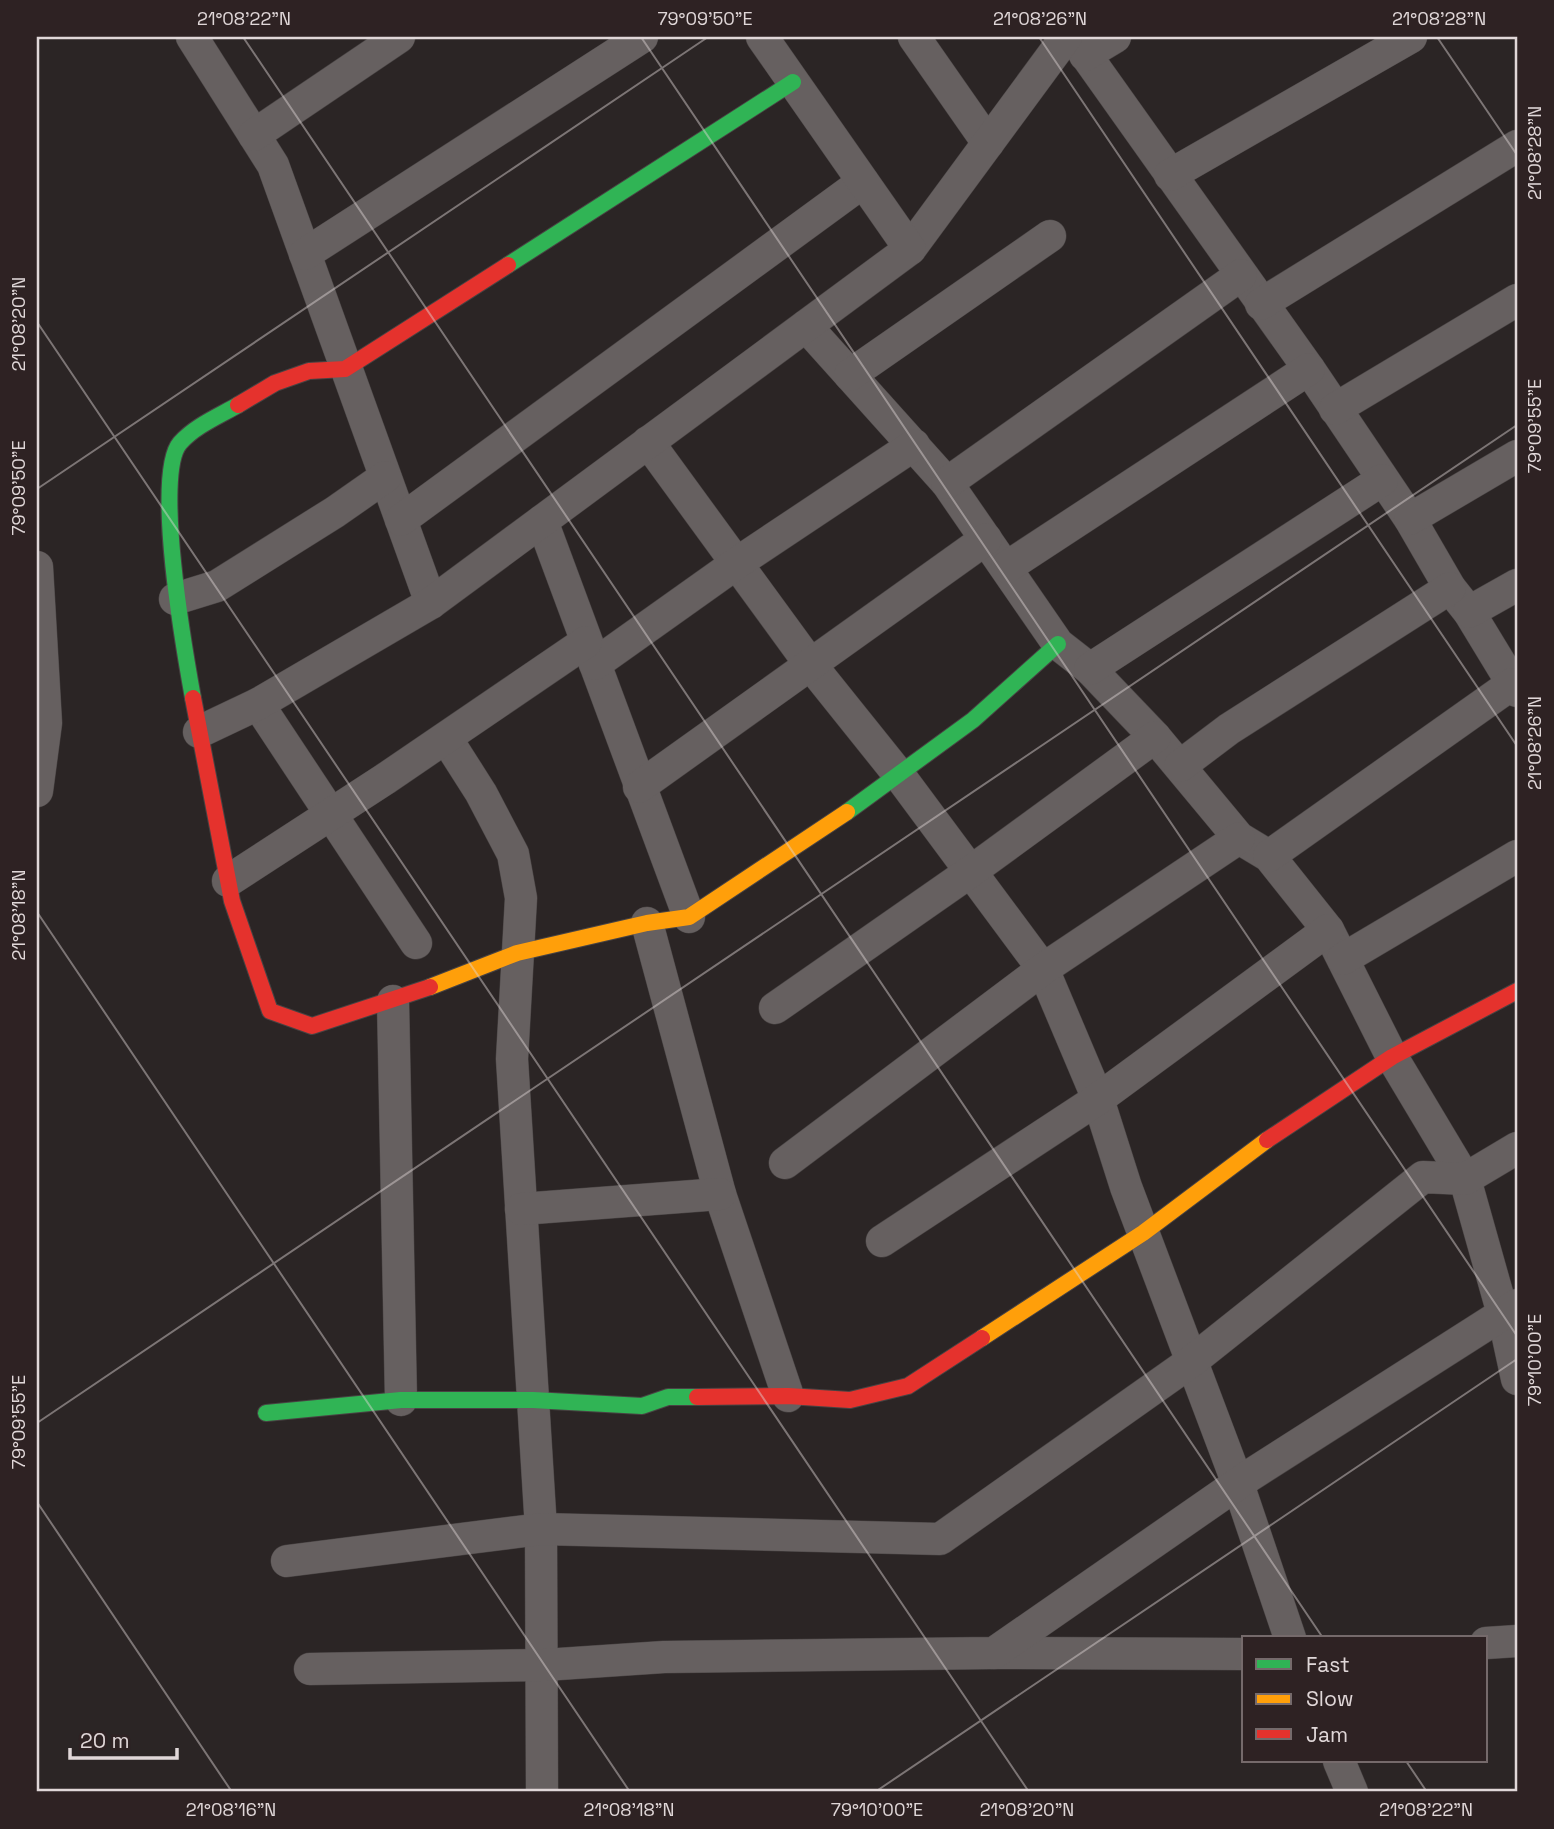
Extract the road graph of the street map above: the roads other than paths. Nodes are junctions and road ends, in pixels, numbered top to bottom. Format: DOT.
graph roads {
  1 [pos="192,37"];
  2 [pos="399,37"];
  3 [pos="642,37"];
  4 [pos="762,37"];
  5 [pos="914,37"];
  6 [pos="1115,37"];
  7 [pos="1411,37"];
  8 [pos="1075,43"];
  9 [pos="793,82"];
  10 [pos="254,135"];
  11 [pos="988,143"];
  12 [pos="1517,146"];
  13 [pos="1170,175"];
  14 [pos="863,182"];
  15 [pos="1050,236"];
  16 [pos="910,249"];
  17 [pos="305,254"];
  18 [pos="1241,275"];
  19 [pos="1517,300"];
  20 [pos="1262,304"];
  21 [pos="806,326"];
  22 [pos="345,369"];
  23 [pos="1309,369"];
  24 [pos="850,375"];
  25 [pos="1335,409"];
  26 [pos="648,442"];
  27 [pos="914,445"];
  28 [pos="1517,456"];
  29 [pos="385,477"];
  30 [pos="1382,480"];
  31 [pos="947,482"];
  32 [pos="1410,519"];
  33 [pos="401,520"];
  34 [pos="542,521"];
  35 [pos="986,539"];
  36 [pos="737,563"];
  37 [pos="37,567"];
  38 [pos="1007,567"];
  39 [pos="1517,585"];
  40 [pos="175,599"];
  41 [pos="1459,600"];
  42 [pos="431,603"];
  43 [pos="1058,644"];
  44 [pos="590,653"];
  45 [pos="810,664"];
  46 [pos="1090,669"];
  47 [pos="1515,688"];
  48 [pos="258,704"];
  49 [pos="199,732"];
  50 [pos="1155,737"];
  51 [pos="446,738"];
  52 [pos="1180,766"];
  53 [pos="899,775"];
  54 [pos="639,787"];
  55 [pos="37,790"];
  56 [pos="331,814"];
  57 [pos="1239,838"];
  58 [pos="1269,856"];
  59 [pos="1517,856"];
  60 [pos="971,872"];
  61 [pos="228,881"];
  62 [pos="689,917"];
  63 [pos="647,923"];
  64 [pos="1328,930"];
  65 [pos="416,943"];
  66 [pos="517,953"];
  67 [pos="1343,959"];
  68 [pos="1043,969"];
  69 [pos="1517,991"];
  70 [pos="393,1001"];
  71 [pos="775,1008"];
  72 [pos="1392,1057"];
  73 [pos="1098,1099"];
  74 [pos="1517,1149"];
  75 [pos="785,1163"];
  76 [pos="1465,1179"];
  77 [pos="720,1194"];
  78 [pos="521,1209"];
  79 [pos="1143,1233"];
  80 [pos="882,1241"];
  81 [pos="1510,1310"];
  82 [pos="1192,1361"];
  83 [pos="1517,1380"];
  84 [pos="788,1396"];
  85 [pos="533,1399"];
  86 [pos="401,1400"];
  87 [pos="266,1413"];
  88 [pos="1238,1484"];
  89 [pos="541,1529"];
  90 [pos="287,1561"];
  91 [pos="1289,1636"];
  92 [pos="1517,1641"];
  93 [pos="1488,1643"];
  94 [pos="994,1653"];
  95 [pos="1242,1654"];
  96 [pos="544,1665"];
  97 [pos="310,1669"];
  98 [pos="1339,1762"];
  99 [pos="542,1792"];
  100 [pos="1352,1792"];
  1 -- 10 [label="street"];
  2 -- 10 [label="street"];
  3 -- 17 [label="street"];
  4 -- 9 [label="street"];
  5 -- 11 [label="street"];
  6 -- 8 [label="street"];
  7 -- 13 [label="street"];
  8 -- 11 [label="street"];
  8 -- 13 [label="street"];
  9 -- 14 [label="street"];
  9 -- 22 [label="street"];
  10 -- 17 [label="street"];
  11 -- 16 [label="street"];
  12 -- 20 [label="street"];
  13 -- 18 [label="street"];
  14 -- 16 [label="street"];
  14 -- 33 [label="street"];
  15 -- 24 [label="street"];
  16 -- 21 [label="street"];
  17 -- 22 [label="street"];
  18 -- 20 [label="street"];
  18 -- 31 [label="street"];
  19 -- 25 [label="street"];
  20 -- 23 [label="street"];
  21 -- 24 [label="street"];
  21 -- 26 [label="street"];
  22 -- 29 [label="street"];
  22 -- 40 [label="street"];
  23 -- 25 [label="street"];
  23 -- 38 [label="street"];
  24 -- 27 [label="street"];
  25 -- 30 [label="street"];
  26 -- 34 [label="street"];
  26 -- 36 [label="street"];
  27 -- 31 [label="street"];
  27 -- 36 [label="street"];
  28 -- 32 [label="street"];
  29 -- 33 [label="street"];
  29 -- 40 [label="street"];
  30 -- 32 [label="street"];
  30 -- 46 [label="street"];
  31 -- 35 [label="street"];
  32 -- 41 [label="street"];
  33 -- 42 [label="street"];
  34 -- 42 [label="street"];
  34 -- 44 [label="street"];
  35 -- 38 [label="street"];
  35 -- 45 [label="street"];
  36 -- 44 [label="street"];
  36 -- 45 [label="street"];
  37 -- 55 [label="street"];
  38 -- 43 [label="street"];
  39 -- 41 [label="street"];
  40 -- 49 [label="street"];
  41 -- 47 [label="street"];
  41 -- 52 [label="street"];
  42 -- 48 [label="street"];
  43 -- 46 [label="street"];
  43 -- 53 [label="street"];
  44 -- 51 [label="street"];
  44 -- 54 [label="street"];
  45 -- 53 [label="street"];
  45 -- 54 [label="street"];
  46 -- 50 [label="street"];
  47 -- 58 [label="street"];
  48 -- 49 [label="street"];
  48 -- 56 [label="street"];
  49 -- 61 [label="street"];
  50 -- 52 [label="street"];
  50 -- 60 [label="street"];
  51 -- 56 [label="street"];
  51 -- 66 [label="street"];
  52 -- 57 [label="street"];
  53 -- 60 [label="street"];
  53 -- 62 [label="street"];
  54 -- 62 [label="street"];
  56 -- 61 [label="street"];
  56 -- 65 [label="street"];
  57 -- 58 [label="street"];
  57 -- 68 [label="street"];
  58 -- 64 [label="street"];
  59 -- 67 [label="street"];
  60 -- 68 [label="street"];
  60 -- 71 [label="street"];
  61 -- 70 [label="street"];
  62 -- 63 [label="street"];
  63 -- 66 [label="street"];
  63 -- 77 [label="street"];
  64 -- 67 [label="street"];
  64 -- 73 [label="street"];
  66 -- 70 [label="street"];
  66 -- 78 [label="street"];
  67 -- 72 [label="street"];
  68 -- 73 [label="street"];
  68 -- 75 [label="street"];
  69 -- 72 [label="street"];
  70 -- 86 [label="street"];
  72 -- 76 [label="street"];
  72 -- 79 [label="street"];
  73 -- 79 [label="street"];
  73 -- 80 [label="street"];
  74 -- 76 [label="street"];
  76 -- 81 [label="street"];
  76 -- 82 [label="street"];
  77 -- 78 [label="street"];
  77 -- 84 [label="street"];
  78 -- 85 [label="street"];
  79 -- 82 [label="street"];
  79 -- 84 [label="street"];
  81 -- 83 [label="street"];
  81 -- 88 [label="street"];
  82 -- 88 [label="street"];
  82 -- 89 [label="street"];
  84 -- 85 [label="street"];
  85 -- 86 [label="street"];
  85 -- 89 [label="street"];
  86 -- 87 [label="street"];
  88 -- 91 [label="street"];
  88 -- 94 [label="street"];
  89 -- 90 [label="street"];
  89 -- 96 [label="street"];
  92 -- 93 [label="street"];
  94 -- 95 [label="street"];
  94 -- 96 [label="street"];
  96 -- 97 [label="street"];
  96 -- 99 [label="street"];
  98 -- 100 [label="street"];
}
